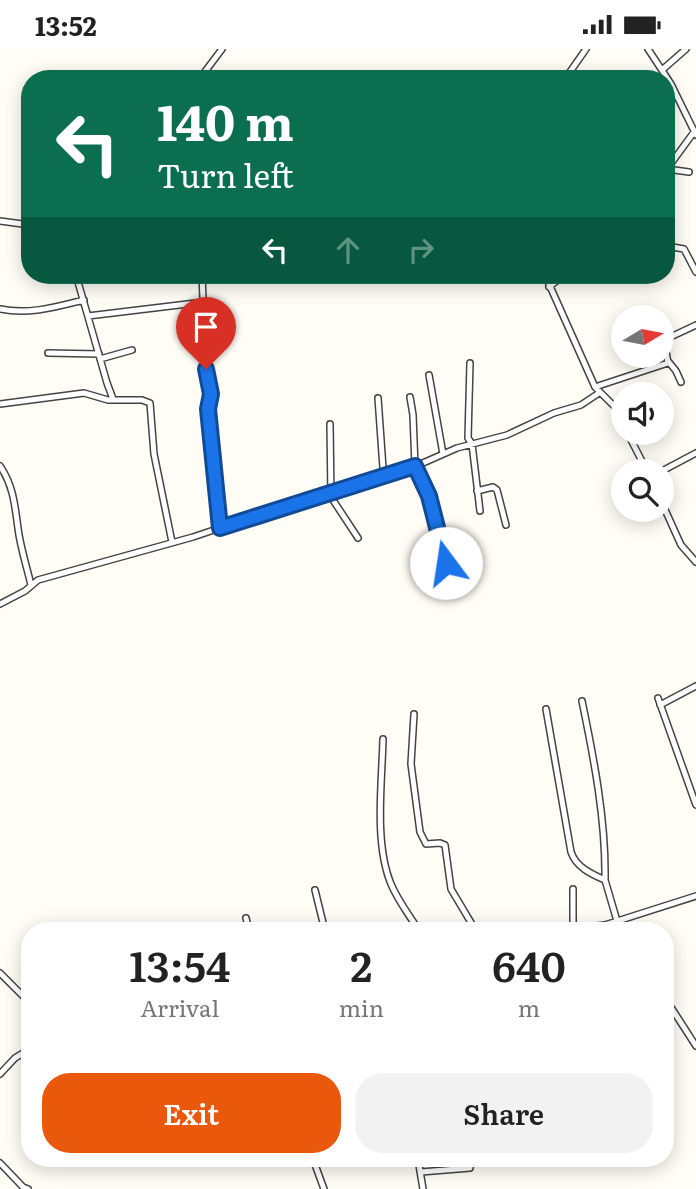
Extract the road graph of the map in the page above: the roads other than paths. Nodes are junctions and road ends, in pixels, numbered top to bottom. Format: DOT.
graph roads {
  1 [pos="222,49"];
  2 [pos="586,49"];
  3 [pos="648,49"];
  4 [pos="686,49"];
  5 [pos="206,70"];
  6 [pos="571,70"];
  7 [pos="662,70"];
  8 [pos="675,95"];
  9 [pos="695,134"];
  10 [pos="675,159"];
  11 [pos="675,170"];
  12 [pos="689,172"];
  13 [pos="0,221"];
  14 [pos="21,224"];
  15 [pos="675,247"];
  16 [pos="696,272"];
  17 [pos="79,284"];
  18 [pos="203,284"];
  19 [pos="548,284"];
  20 [pos="553,284"];
  21 [pos="549,287"];
  22 [pos="83,300"];
  23 [pos="204,302"];
  24 [pos="0,309"];
  25 [pos="88,316"];
  26 [pos="696,325"];
  27 [pos="674,335"];
  28 [pos="132,350"];
  29 [pos="48,352"];
  30 [pos="100,356"];
  31 [pos="470,363"];
  32 [pos="648,368"];
  33 [pos="674,368"];
  34 [pos="429,375"];
  35 [pos="681,382"];
  36 [pos="595,387"];
  37 [pos="599,393"];
  38 [pos="410,397"];
  39 [pos="378,398"];
  40 [pos="113,399"];
  41 [pos="0,404"];
  42 [pos="611,404"];
  43 [pos="330,424"];
  44 [pos="472,444"];
  45 [pos="696,453"];
  46 [pos="443,454"];
  47 [pos="674,465"];
  48 [pos="0,466"];
  49 [pos="415,466"];
  50 [pos="386,476"];
  51 [pos="330,491"];
  52 [pos="477,491"];
  53 [pos="480,511"];
  54 [pos="671,522"];
  55 [pos="506,525"];
  56 [pos="220,528"];
  57 [pos="358,538"];
  58 [pos="172,542"];
  59 [pos="696,562"];
  60 [pos="446,563"];
  61 [pos="31,585"];
  62 [pos="0,604"];
  63 [pos="696,686"];
  64 [pos="582,701"];
  65 [pos="546,709"];
  66 [pos="414,714"];
  67 [pos="383,739"];
  68 [pos="696,804"];
  69 [pos="605,880"];
  70 [pos="573,889"];
  71 [pos="315,890"];
  72 [pos="696,896"];
  73 [pos="246,918"];
  74 [pos="617,921"];
  75 [pos="247,922"];
  76 [pos="322,922"];
  77 [pos="414,922"];
  78 [pos="471,922"];
  79 [pos="573,922"];
  80 [pos="613,922"];
  81 [pos="0,972"];
  82 [pos="21,994"];
  83 [pos="674,1012"];
  84 [pos="696,1046"];
  85 [pos="21,1054"];
  86 [pos="0,1074"];
  87 [pos="0,1163"];
  88 [pos="316,1167"];
  89 [pos="420,1167"];
  90 [pos="470,1167"];
  91 [pos="421,1172"];
  92 [pos="28,1189"];
  93 [pos="324,1189"];
  94 [pos="423,1189"];
  1 -- 5 [label="street"];
  2 -- 6 [label="street"];
  3 -- 7 [label="street"];
  4 -- 7 [label="street"];
  8 -- 9 [label="street"];
  9 -- 10 [label="street"];
  11 -- 12 [label="street"];
  13 -- 14 [label="street"];
  15 -- 16 [label="street"];
  17 -- 22 [label="street"];
  18 -- 23 [label="street"];
  19 -- 21 [label="street"];
  20 -- 21 [label="street"];
  21 -- 36 [label="street"];
  22 -- 24 [label="street"];
  22 -- 25 [label="street"];
  23 -- 25 [label="street"];
  23 -- 56 [label="street"];
  25 -- 30 [label="street"];
  26 -- 27 [label="street"];
  28 -- 30 [label="street"];
  29 -- 30 [label="street"];
  30 -- 40 [label="street"];
  31 -- 44 [label="street"];
  32 -- 36 [label="street"];
  33 -- 35 [label="street"];
  34 -- 46 [label="street"];
  36 -- 37 [label="street"];
  37 -- 42 [label="street"];
  37 -- 44 [label="street"];
  38 -- 49 [label="street"];
  39 -- 50 [label="street"];
  40 -- 41 [label="street"];
  40 -- 58 [label="street"];
  43 -- 51 [label="street"];
  44 -- 46 [label="street"];
  44 -- 52 [label="street"];
  45 -- 47 [label="street"];
  46 -- 49 [label="street"];
  48 -- 61 [label="street"];
  49 -- 50 [label="street"];
  49 -- 60 [label="street"];
  50 -- 51 [label="street"];
  51 -- 56 [label="street"];
  51 -- 57 [label="street"];
  52 -- 53 [label="street"];
  52 -- 55 [label="street"];
  54 -- 59 [label="street"];
  56 -- 58 [label="street"];
  58 -- 61 [label="street"];
  61 -- 62 [label="street"];
  63 -- 68 [label="street"];
  64 -- 69 [label="street"];
  65 -- 69 [label="street"];
  66 -- 78 [label="street"];
  67 -- 77 [label="street"];
  69 -- 74 [label="street"];
  70 -- 79 [label="street"];
  71 -- 76 [label="street"];
  72 -- 74 [label="street"];
  73 -- 75 [label="street"];
  74 -- 80 [label="street"];
  81 -- 82 [label="street"];
  83 -- 84 [label="street"];
  85 -- 86 [label="street"];
  87 -- 92 [label="street"];
  88 -- 93 [label="street"];
  89 -- 91 [label="street"];
  90 -- 91 [label="street"];
  91 -- 94 [label="street"];
}
